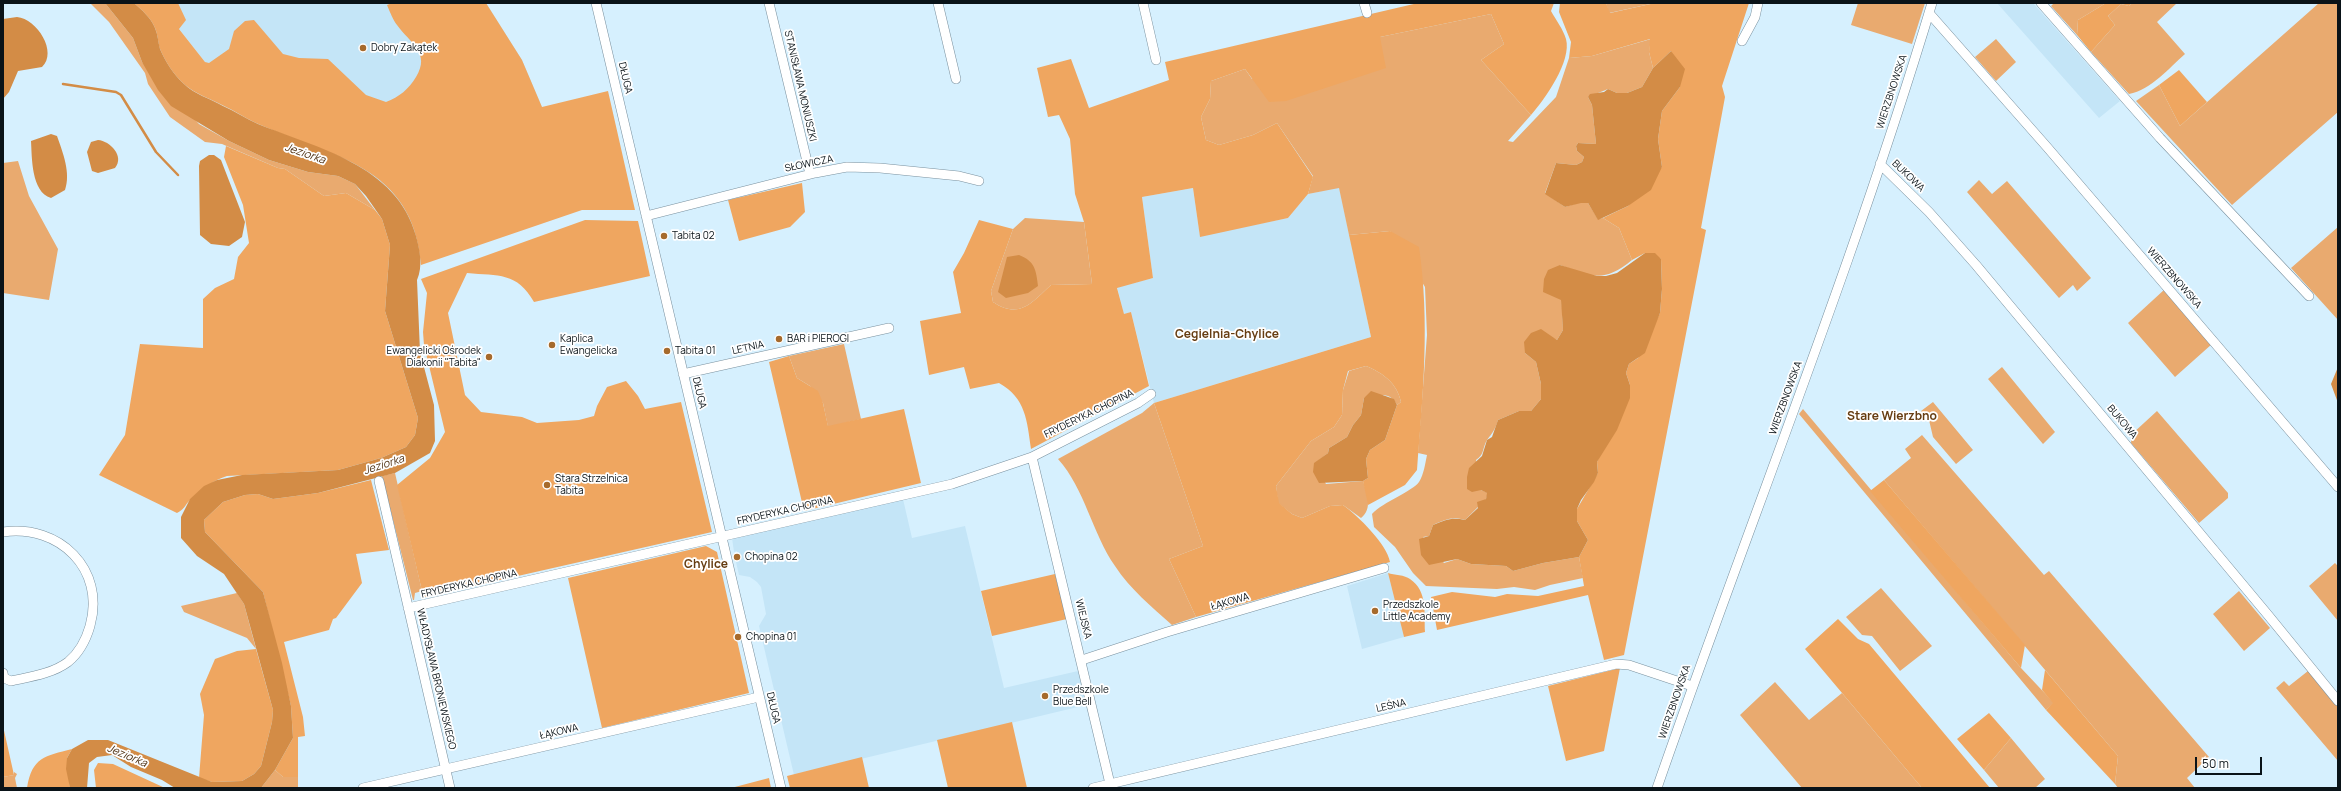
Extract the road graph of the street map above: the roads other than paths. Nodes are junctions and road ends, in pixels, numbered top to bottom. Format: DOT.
graph roads {
  1 [pos="596,3"];
  2 [pos="769,3"];
  3 [pos="938,3"];
  4 [pos="1143,3"];
  5 [pos="1364,3"];
  6 [pos="1758,3"];
  7 [pos="1932,3"];
  8 [pos="2041,3"];
  9 [pos="1367,13"];
  10 [pos="1929,13"];
  11 [pos="1742,41"];
  12 [pos="1156,60"];
  13 [pos="956,79"];
  14 [pos="1880,164"];
  15 [pos="810,174"];
  16 [pos="979,181"];
  17 [pos="646,216"];
  18 [pos="2309,296"];
  19 [pos="889,328"];
  20 [pos="683,374"];
  21 [pos="1151,394"];
  22 [pos="1032,456"];
  23 [pos="379,481"];
  24 [pos="2338,487"];
  25 [pos="3,532"];
  26 [pos="722,536"];
  27 [pos="1384,568"];
  28 [pos="408,608"];
  29 [pos="1082,660"];
  30 [pos="3,673"];
  31 [pos="1692,686"];
  32 [pos="759,697"];
  33 [pos="2338,701"];
  34 [pos="446,769"];
  35 [pos="1111,786"];
  36 [pos="363,788"];
  37 [pos="450,788"];
  38 [pos="781,788"];
  39 [pos="1094,788"];
  40 [pos="1657,788"];
  1 -- 17 [label="street, DŁUGA"];
  2 -- 15 [label="street, STANISŁAWA MONIUSZKI"];
  3 -- 13 [label="street"];
  4 -- 12 [label="street"];
  5 -- 9 [label="street"];
  6 -- 11 [label="street"];
  7 -- 10 [label="street, WIERZBNOWSKA"];
  8 -- 18 [label="street"];
  10 -- 14 [label="street, WIERZBNOWSKA"];
  10 -- 24 [label="street, WIERZBNOWSKA"];
  14 -- 31 [label="street, WIERZBNOWSKA"];
  14 -- 33 [label="street, BUKOWA"];
  15 -- 16 [label="street, SŁOWICZA"];
  15 -- 17 [label="street, SŁOWICZA"];
  17 -- 20 [label="street, DŁUGA"];
  19 -- 20 [label="street, LETNIA"];
  20 -- 26 [label="street, DŁUGA"];
  21 -- 22 [label="street, FRYDERYKA CHOPINA"];
  22 -- 26 [label="street, FRYDERYKA CHOPINA"];
  22 -- 29 [label="street, WIEJSKA"];
  23 -- 28 [label="street, WŁADYSŁAWA BRONIEWSKIEGO"];
  25 -- 30 [label="street"];
  26 -- 28 [label="street, FRYDERYKA CHOPINA"];
  26 -- 32 [label="street, DŁUGA"];
  27 -- 29 [label="street, ŁĄKOWA"];
  28 -- 34 [label="street, WŁADYSŁAWA BRONIEWSKIEGO"];
  29 -- 35 [label="street, WIEJSKA"];
  31 -- 35 [label="street, LEŚNA"];
  31 -- 40 [label="street, WIERZBNOWSKA"];
  32 -- 34 [label="street, ŁĄKOWA"];
  32 -- 38 [label="street, DŁUGA"];
  34 -- 36 [label="street, ŁĄKOWA"];
  34 -- 37 [label="street, WŁADYSŁAWA BRONIEWSKIEGO"];
  35 -- 39 [label="street, LEŚNA"];
}
